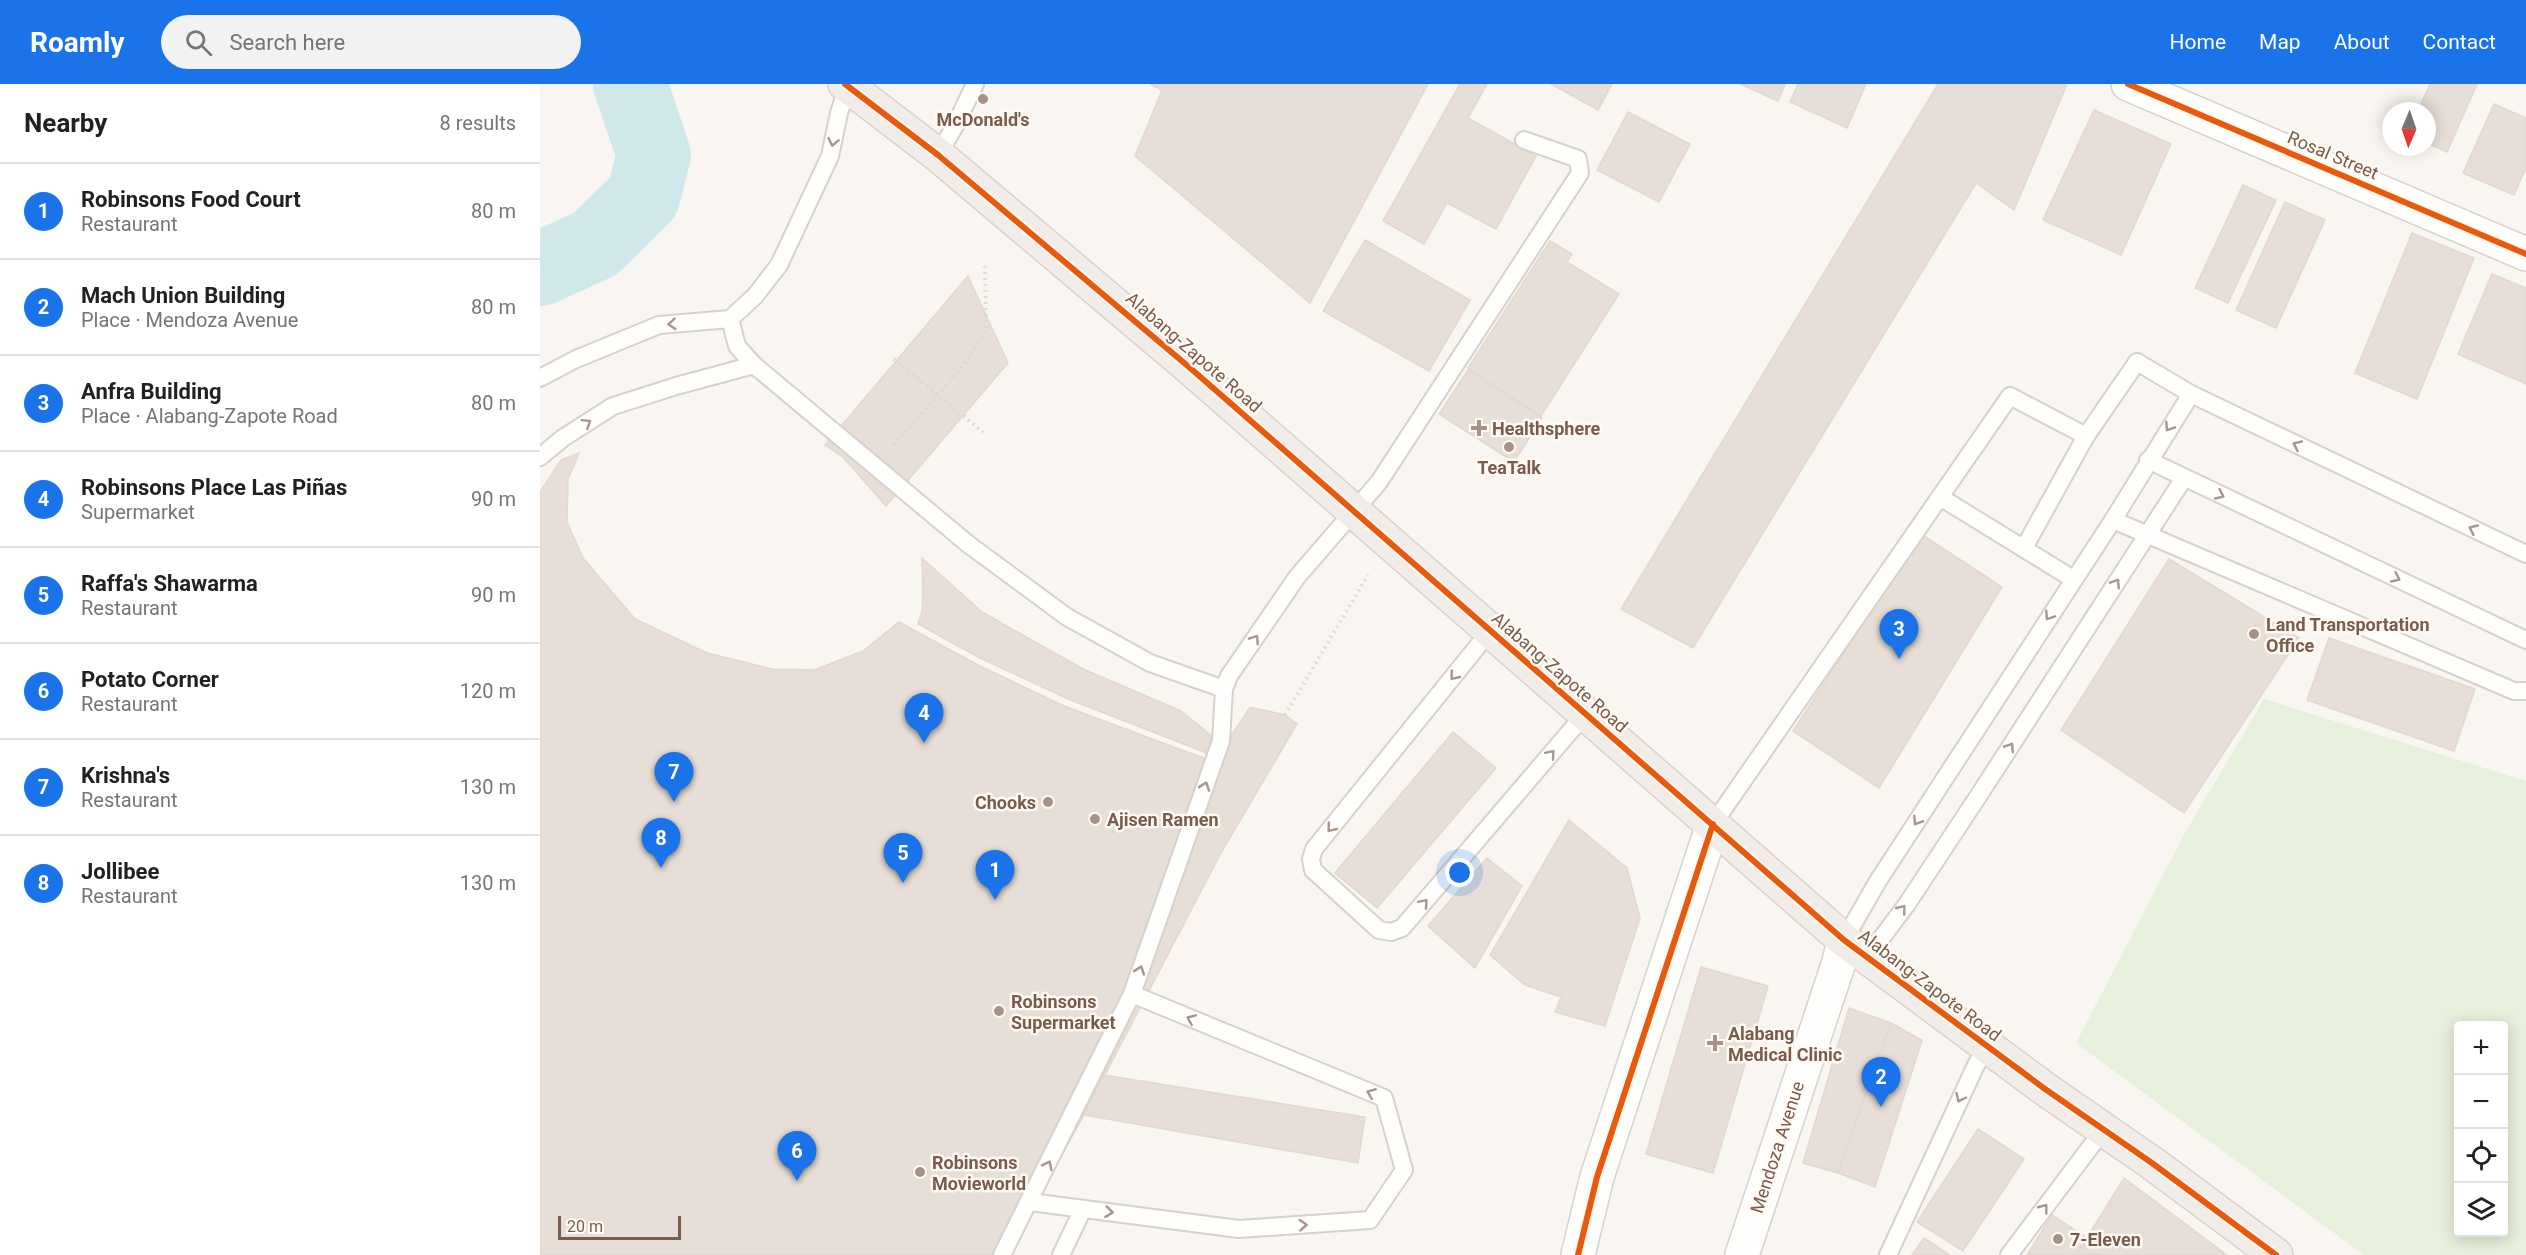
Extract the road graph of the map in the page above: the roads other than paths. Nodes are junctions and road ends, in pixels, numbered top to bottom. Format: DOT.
graph roads {
  1 [pos="975,84"];
  2 [pos="2128,84"];
  3 [pos="847,85"];
  4 [pos="1524,140"];
  5 [pos="938,155"];
  6 [pos="2526,254"];
  7 [pos="730,320"];
  8 [pos="754,366"];
  9 [pos="540,378"];
  10 [pos="2191,394"];
  11 [pos="2086,436"];
  12 [pos="540,458"];
  13 [pos="2148,460"];
  14 [pos="2184,478"];
  15 [pos="1940,497"];
  16 [pos="1353,510"];
  17 [pos="2113,520"];
  18 [pos="2147,535"];
  19 [pos="2024,548"];
  20 [pos="2526,554"];
  21 [pos="2073,579"];
  22 [pos="1490,631"];
  23 [pos="2526,640"];
  24 [pos="1224,689"];
  25 [pos="2526,691"];
  26 [pos="1585,714"];
  27 [pos="1713,824"];
  28 [pos="1856,948"];
  29 [pos="1132,994"];
  30 [pos="1987,1046"];
  31 [pos="2104,1129"];
  32 [pos="1030,1202"];
  33 [pos="1083,1209"];
  34 [pos="1002,1255"];
  35 [pos="1061,1255"];
  36 [pos="1578,1255"];
  37 [pos="1742,1255"];
  38 [pos="1888,1255"];
  39 [pos="2009,1255"];
  40 [pos="2276,1255"];
  1 -- 5 [label="lane"];
  2 -- 6 [label="street, Rosal Street"];
  3 -- 5 [label="highway, Alabang-Zapote Road"];
  3 -- 7 [label="lane, one-way"];
  4 -- 16 [label="lane"];
  5 -- 16 [label="highway, Alabang-Zapote Road"];
  7 -- 8 [label="lane"];
  7 -- 9 [label="lane, one-way"];
  12 -- 8 [label="lane, one-way"];
  8 -- 24 [label="lane"];
  10 -- 11 [label="lane"];
  10 -- 13 [label="lane, one-way"];
  20 -- 10 [label="lane, one-way"];
  11 -- 15 [label="lane"];
  11 -- 19 [label="lane"];
  13 -- 14 [label="lane"];
  13 -- 17 [label="lane"];
  14 -- 18 [label="lane"];
  14 -- 23 [label="lane, one-way"];
  15 -- 19 [label="lane"];
  15 -- 27 [label="lane"];
  16 -- 22 [label="highway, Alabang-Zapote Road"];
  24 -- 16 [label="lane, one-way"];
  17 -- 18 [label="lane"];
  17 -- 21 [label="lane"];
  18 -- 25 [label="lane"];
  28 -- 18 [label="lane, one-way"];
  19 -- 21 [label="lane"];
  21 -- 28 [label="lane, one-way"];
  22 -- 26 [label="highway, Alabang-Zapote Road"];
  22 -- 26 [label="lane, one-way"];
  29 -- 24 [label="lane, one-way"];
  26 -- 27 [label="highway, Alabang-Zapote Road"];
  27 -- 28 [label="highway, Alabang-Zapote Road"];
  27 -- 36 [label="street"];
  28 -- 30 [label="highway, Alabang-Zapote Road"];
  28 -- 37 [label="street, Mendoza Avenue"];
  32 -- 29 [label="lane, one-way"];
  33 -- 29 [label="lane, one-way"];
  30 -- 31 [label="highway, Alabang-Zapote Road"];
  30 -- 38 [label="lane, one-way"];
  39 -- 31 [label="lane, one-way"];
  31 -- 40 [label="highway, Alabang-Zapote Road"];
  32 -- 33 [label="lane"];
  32 -- 34 [label="lane"];
  33 -- 35 [label="lane"];
}
